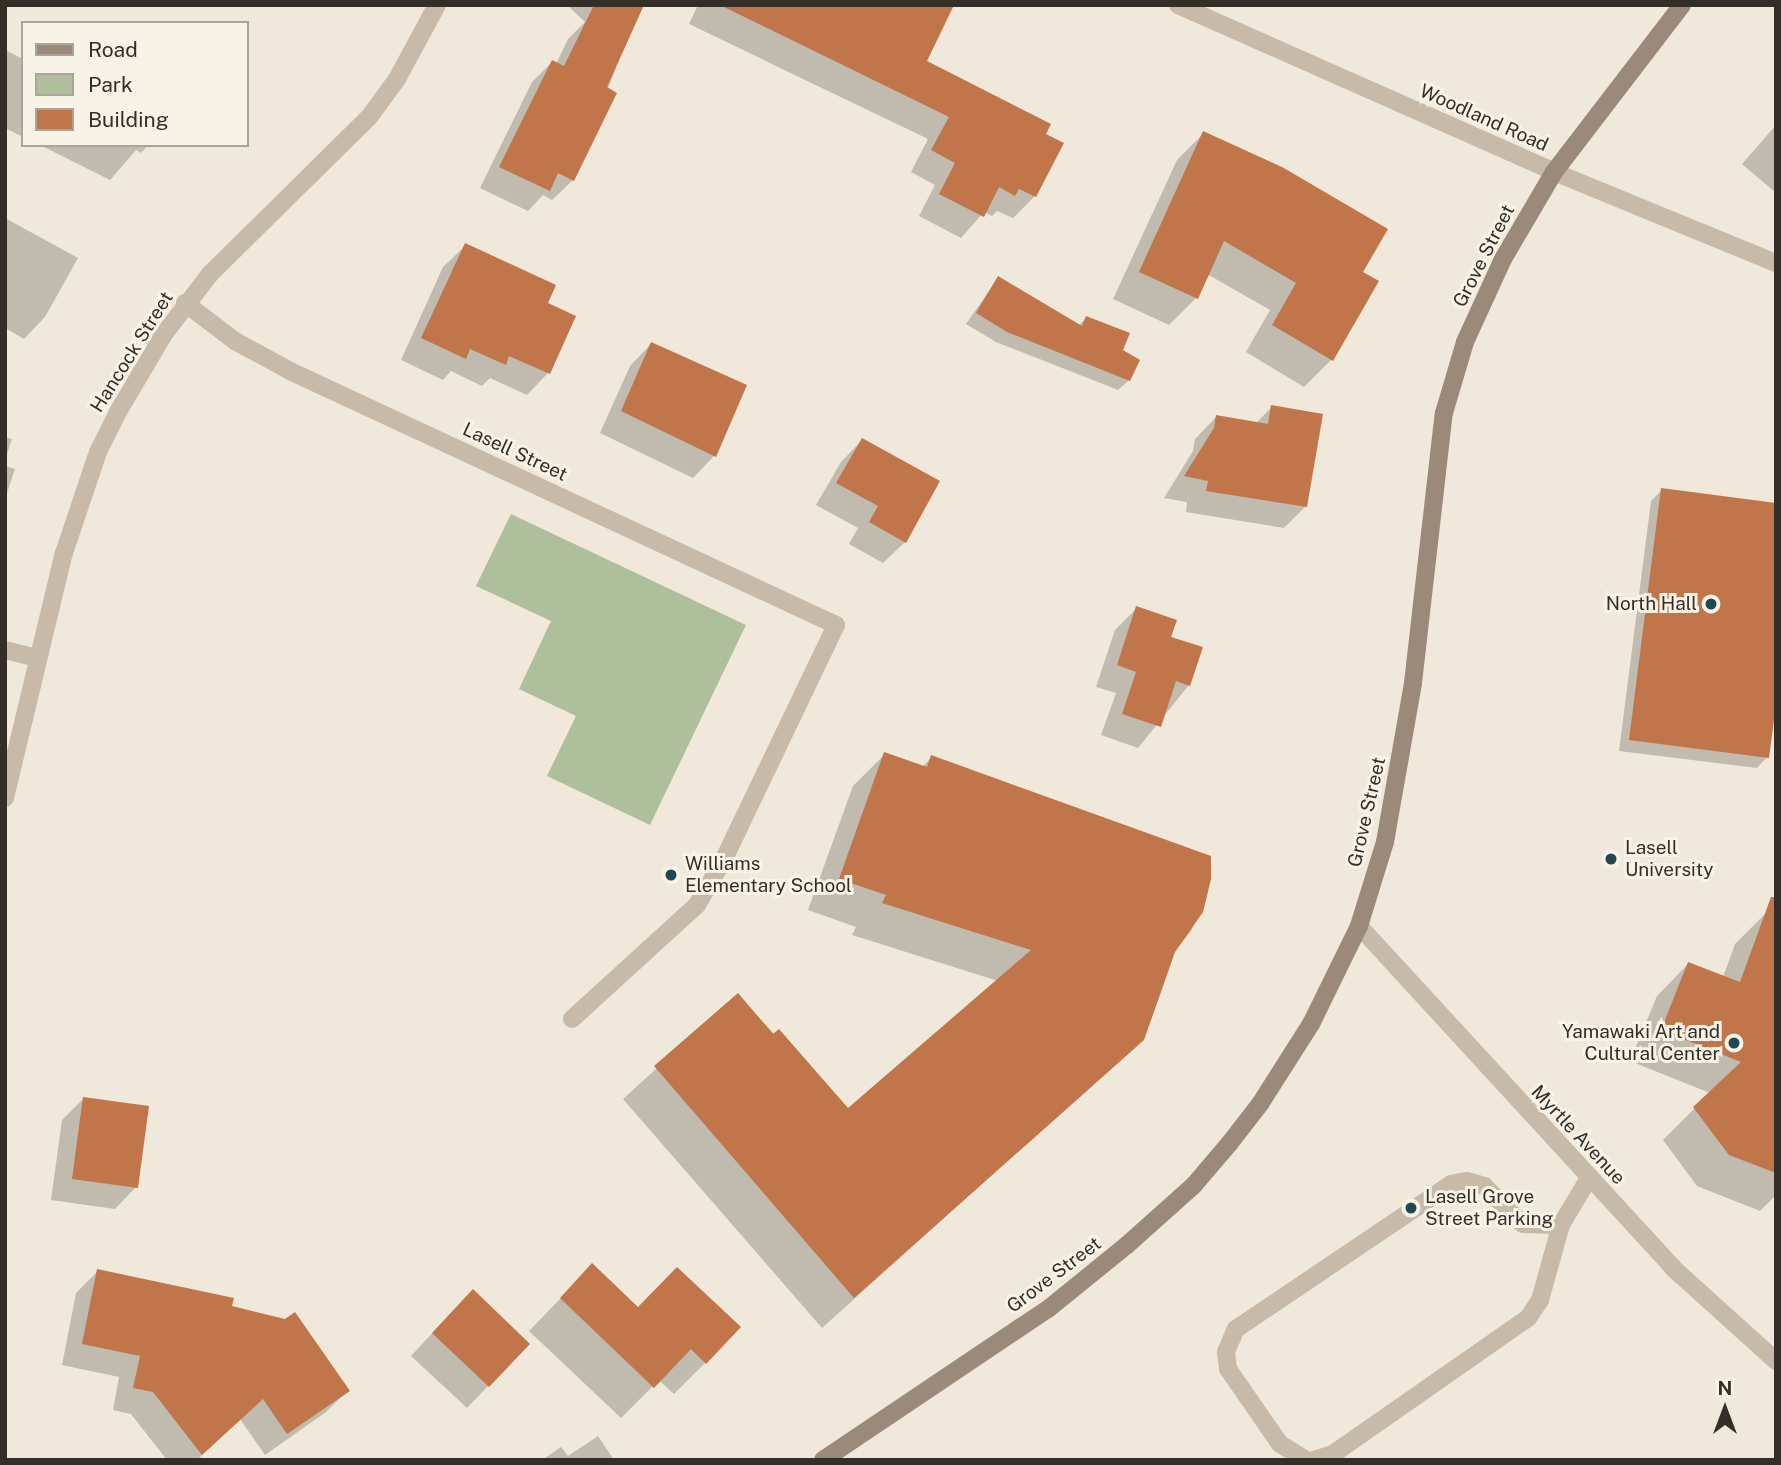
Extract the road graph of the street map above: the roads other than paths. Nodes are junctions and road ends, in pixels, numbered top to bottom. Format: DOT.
graph roads {
  1 [pos="437,5"];
  2 [pos="1178,5"];
  3 [pos="1682,5"];
  4 [pos="1554,172"];
  5 [pos="1776,263"];
  6 [pos="186,303"];
  7 [pos="5,650"];
  8 [pos="37,658"];
  9 [pos="5,798"];
  10 [pos="1359,926"];
  11 [pos="572,1020"];
  12 [pos="1589,1178"];
  13 [pos="1561,1225"];
  14 [pos="1776,1361"];
  15 [pos="822,1460"];
  16 [pos="1306,1460"];
  17 [pos="1314,1460"];
  1 -- 6 [label="street, Hancock Street"];
  2 -- 4 [label="street, Woodland Road"];
  3 -- 4 [label="main road, Grove Street"];
  4 -- 5 [label="street, Woodland Road"];
  4 -- 10 [label="main road, Grove Street"];
  6 -- 8 [label="street, Hancock Street"];
  6 -- 11 [label="street, Lasell Street"];
  7 -- 8 [label="street"];
  8 -- 9 [label="street, Hancock Street"];
  10 -- 12 [label="street, Myrtle Avenue"];
  10 -- 15 [label="main road, Grove Street"];
  12 -- 13 [label="street"];
  12 -- 14 [label="street, Myrtle Avenue"];
  13 -- 16 [label="street"];
  13 -- 17 [label="street"];
}
